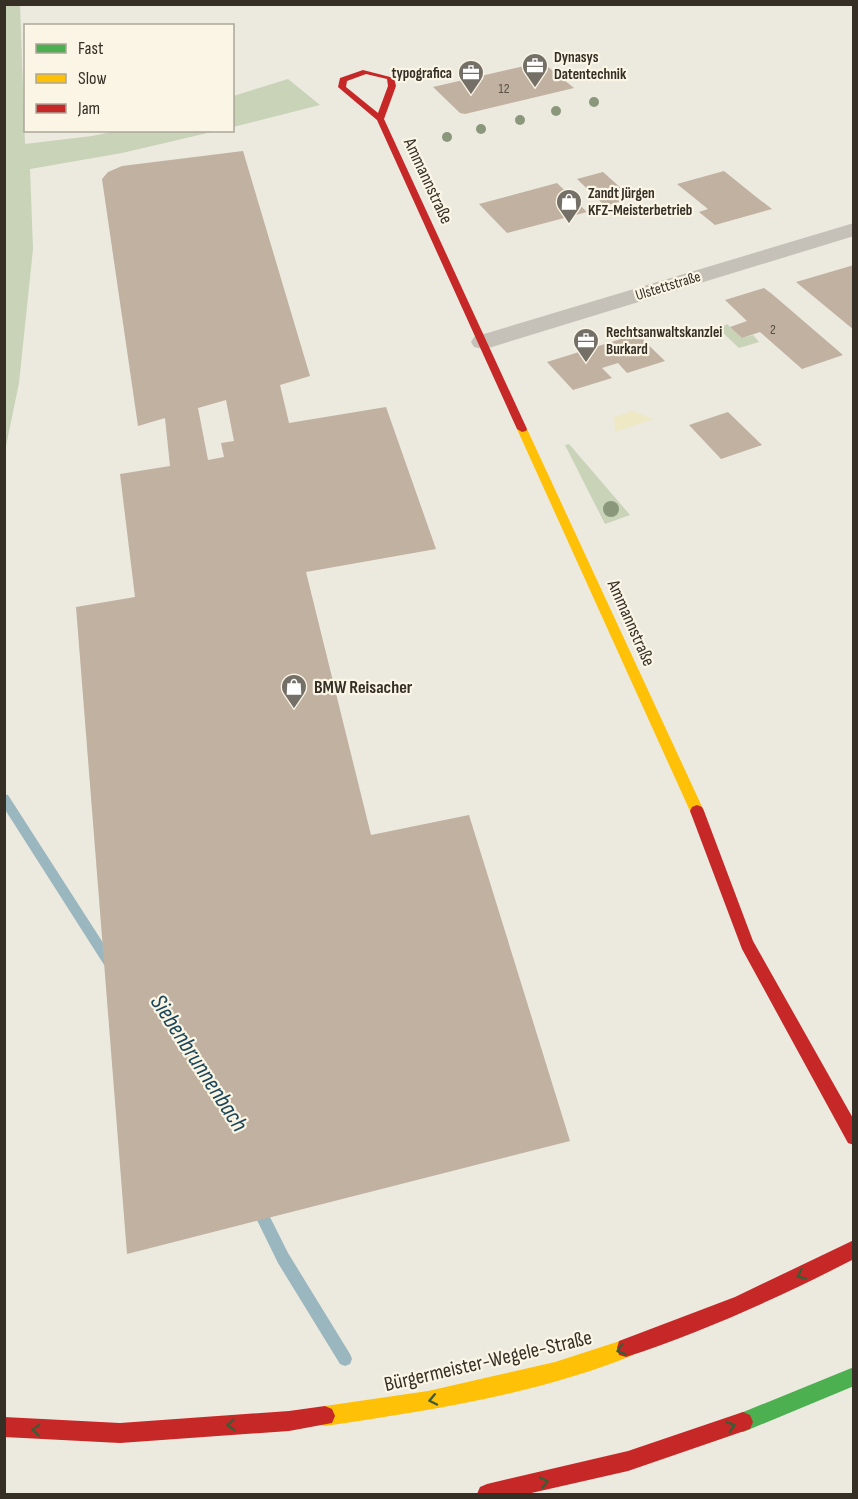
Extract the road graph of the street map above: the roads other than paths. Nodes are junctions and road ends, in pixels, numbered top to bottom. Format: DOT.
graph roads {
  1 [pos="380,119"];
  2 [pos="854,229"];
  3 [pos="483,342"];
  4 [pos="854,1137"];
  5 [pos="854,1249"];
  6 [pos="854,1376"];
  7 [pos="4,1427"];
  8 [pos="487,1494"];
  1 -- 3 [label="street, Ammannstraße"];
  2 -- 3 [label="street, Ulstettstraße"];
  3 -- 4 [label="street, Ammannstraße"];
  5 -- 7 [label="street, Bürgermeister-Wegele-Straße, one-way"];
  8 -- 6 [label="street, one-way"];
}
